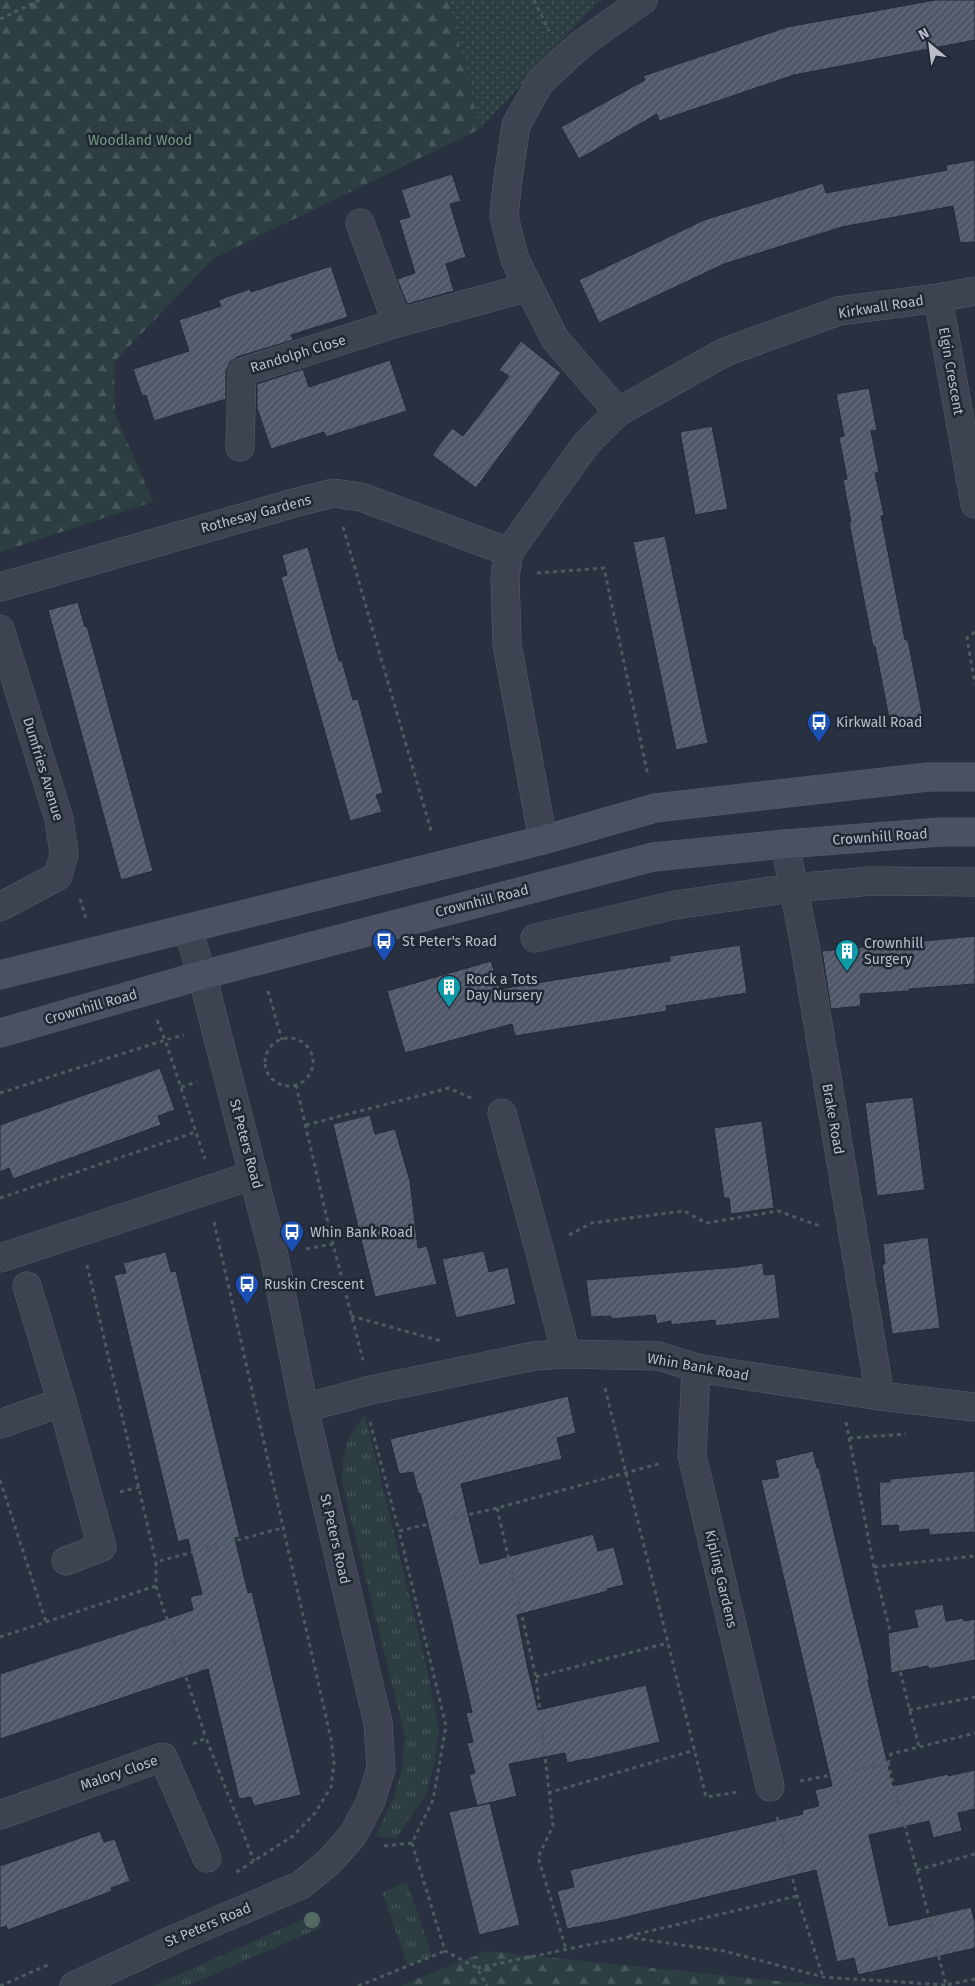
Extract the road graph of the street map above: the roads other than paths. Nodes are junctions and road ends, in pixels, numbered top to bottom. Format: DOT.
graph roads {
  1 [pos="643,0"];
  2 [pos="360,223"];
  3 [pos="528,287"];
  4 [pos="975,291"];
  5 [pos="938,298"];
  6 [pos="397,323"];
  7 [pos="618,412"];
  8 [pos="240,447"];
  9 [pos="975,504"];
  10 [pos="507,564"];
  11 [pos="0,587"];
  12 [pos="0,629"];
  13 [pos="975,777"];
  14 [pos="975,832"];
  15 [pos="543,840"];
  16 [pos="785,844"];
  17 [pos="975,882"];
  18 [pos="793,888"];
  19 [pos="0,907"];
  20 [pos="188,929"];
  21 [pos="536,938"];
  22 [pos="0,975"];
  23 [pos="202,975"];
  24 [pos="0,1033"];
  25 [pos="502,1113"];
  26 [pos="254,1175"];
  27 [pos="0,1258"];
  28 [pos="27,1286"];
  29 [pos="566,1354"];
  30 [pos="696,1368"];
  31 [pos="880,1396"];
  32 [pos="62,1402"];
  33 [pos="975,1407"];
  34 [pos="304,1408"];
  35 [pos="0,1424"];
  36 [pos="66,1561"];
  37 [pos="770,1787"];
  38 [pos="0,1815"];
  39 [pos="207,1858"];
  40 [pos="74,1986"];
  1 -- 3 [label="street"];
  2 -- 6 [label="street"];
  3 -- 6 [label="street, Randolph Close"];
  3 -- 7 [label="street"];
  4 -- 5 [label="street, Kirkwall Road"];
  5 -- 7 [label="street, Kirkwall Road"];
  5 -- 9 [label="street, Elgin Crescent"];
  6 -- 8 [label="street, Randolph Close"];
  7 -- 10 [label="street, Kirkwall Road"];
  10 -- 11 [label="street, Rothesay Gardens"];
  10 -- 15 [label="street"];
  12 -- 19 [label="street, Dumfries Avenue"];
  13 -- 15 [label="main road"];
  14 -- 16 [label="main road, Crownhill Road"];
  15 -- 20 [label="main road"];
  16 -- 18 [label="street, Brake Road"];
  16 -- 23 [label="main road, Crownhill Road"];
  17 -- 18 [label="street"];
  18 -- 21 [label="street"];
  18 -- 31 [label="street, Brake Road"];
  20 -- 22 [label="main road"];
  20 -- 23 [label="street, St Peters Road"];
  23 -- 24 [label="main road, Crownhill Road"];
  23 -- 26 [label="street, St Peters Road"];
  25 -- 29 [label="street"];
  26 -- 27 [label="street"];
  26 -- 34 [label="street, St Peters Road"];
  28 -- 32 [label="street"];
  29 -- 30 [label="street, Whin Bank Road"];
  29 -- 34 [label="street, Whin Bank Road"];
  30 -- 31 [label="street, Whin Bank Road"];
  30 -- 37 [label="street, Kipling Gardens"];
  31 -- 33 [label="street, Whin Bank Road"];
  32 -- 35 [label="street"];
  32 -- 36 [label="street"];
  34 -- 40 [label="street, St Peters Road"];
  38 -- 39 [label="street, Malory Close"];
}
